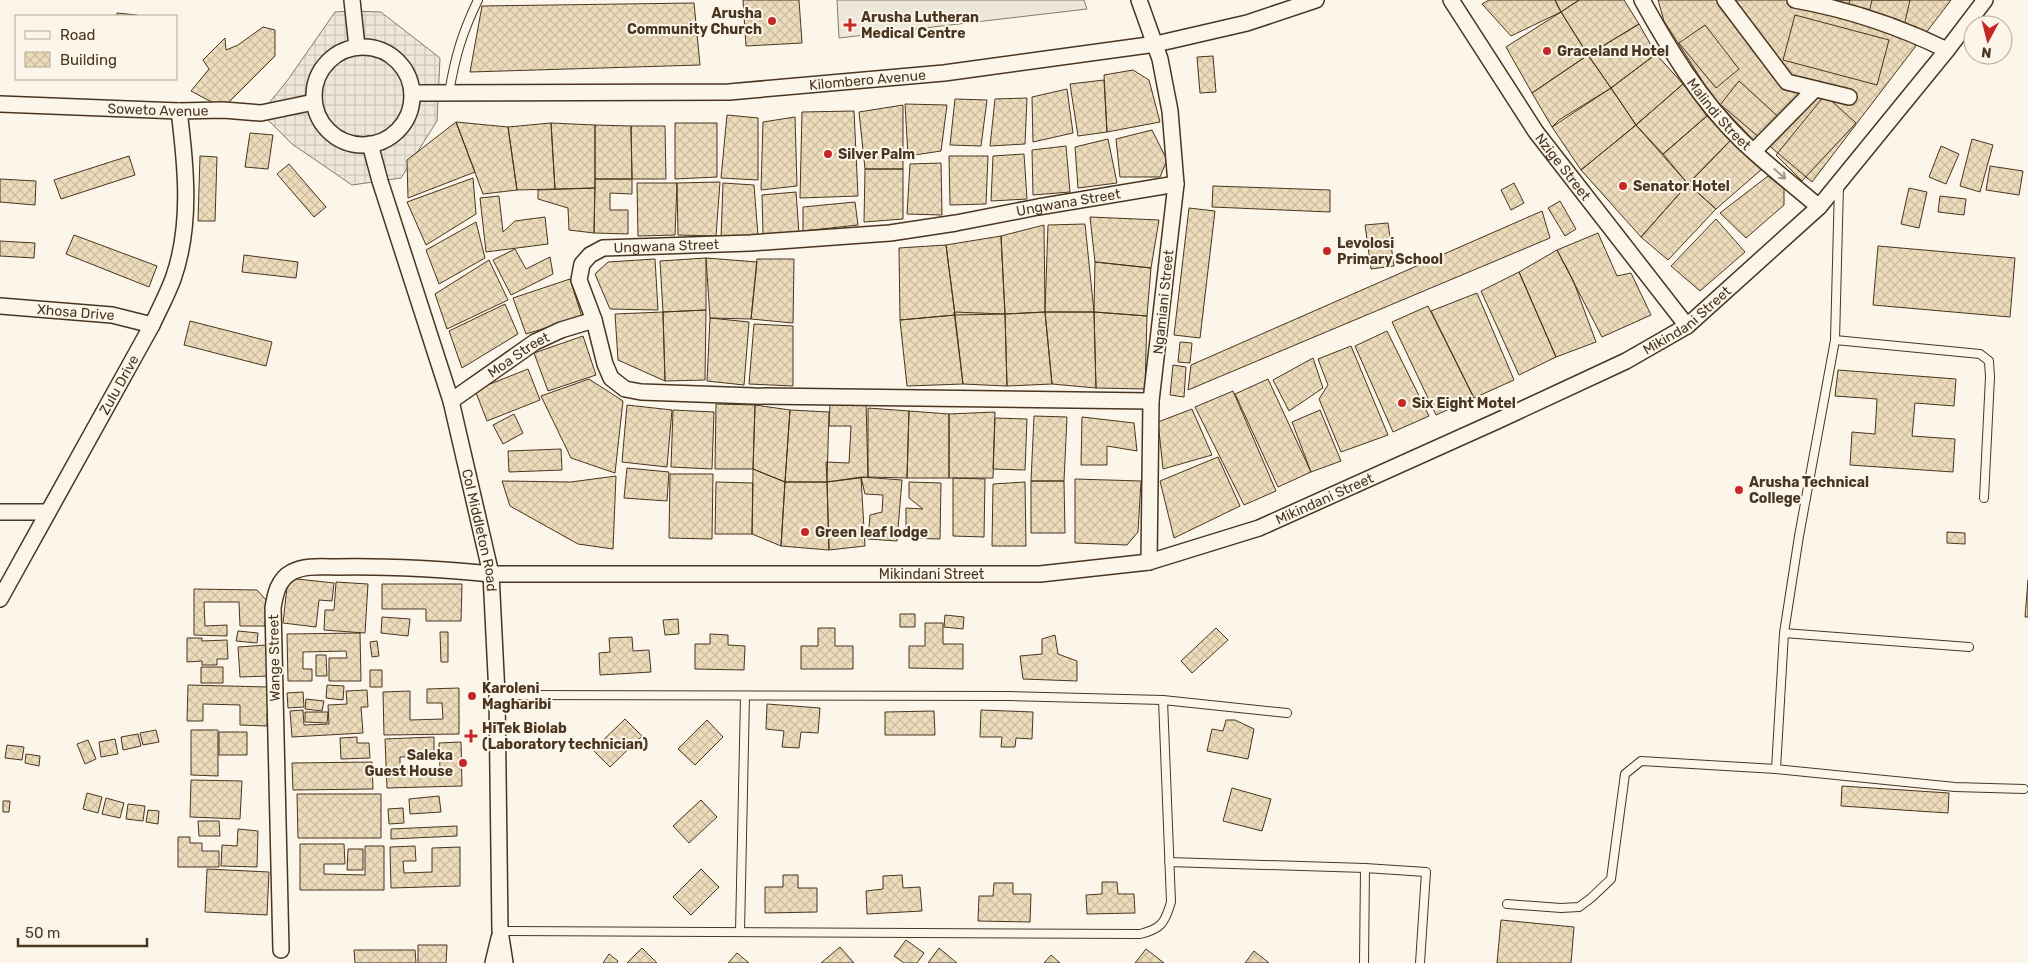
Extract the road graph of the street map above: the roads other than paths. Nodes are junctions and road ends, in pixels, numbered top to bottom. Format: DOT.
graph roads {
  1 [pos="352,0"];
  2 [pos="478,0"];
  3 [pos="1139,0"];
  4 [pos="1316,0"];
  5 [pos="1451,0"];
  6 [pos="1642,0"];
  7 [pos="1725,0"];
  8 [pos="1800,0"];
  9 [pos="1985,0"];
  10 [pos="1156,44"];
  11 [pos="358,46"];
  12 [pos="1947,50"];
  13 [pos="1815,89"];
  14 [pos="412,93"];
  15 [pos="449,93"];
  16 [pos="1848,97"];
  17 [pos="314,102"];
  18 [pos="0,104"];
  19 [pos="179,111"];
  20 [pos="370,144"];
  21 [pos="1754,151"];
  22 [pos="1839,183"];
  23 [pos="1176,184"];
  24 [pos="1819,207"];
  25 [pos="0,306"];
  26 [pos="594,320"];
  27 [pos="152,325"];
  28 [pos="1686,326"];
  29 [pos="1835,340"];
  30 [pos="451,401"];
  31 [pos="1151,401"];
  32 [pos="1984,498"];
  33 [pos="0,512"];
  34 [pos="48,512"];
  35 [pos="1149,562"];
  36 [pos="491,574"];
  37 [pos="0,599"];
  38 [pos="1784,633"];
  39 [pos="1969,647"];
  40 [pos="497,695"];
  41 [pos="745,696"];
  42 [pos="1163,700"];
  43 [pos="1287,713"];
  44 [pos="1776,769"];
  45 [pos="2024,788"];
  46 [pos="1169,862"];
  47 [pos="1365,868"];
  48 [pos="1507,904"];
  49 [pos="500,932"];
  50 [pos="740,932"];
  51 [pos="282,950"];
  52 [pos="492,963"];
  53 [pos="505,963"];
  54 [pos="1364,963"];
  55 [pos="1420,963"];
  1 -- 11 [label="street"];
  2 -- 15 [label="lane"];
  3 -- 10 [label="street, Ngamiani Street"];
  4 -- 10 [label="street, Kilombero Avenue"];
  5 -- 28 [label="street, Nzige Street"];
  6 -- 21 [label="street, Malindi Street"];
  7 -- 13 [label="street"];
  8 -- 12 [label="street"];
  9 -- 12 [label="street, Mikindani Street"];
  10 -- 15 [label="street, Kilombero Avenue"];
  10 -- 23 [label="street, Ngamiani Street"];
  11 -- 14 [label="street"];
  11 -- 17 [label="street"];
  12 -- 22 [label="street, Mikindani Street"];
  13 -- 16 [label="street"];
  13 -- 21 [label="street"];
  14 -- 15 [label="street, Kilombero Avenue"];
  14 -- 20 [label="street"];
  17 -- 19 [label="street, Soweto Avenue"];
  17 -- 20 [label="street"];
  18 -- 19 [label="street, Soweto Avenue"];
  19 -- 27 [label="street, Zulu Drive"];
  20 -- 30 [label="street, Col Middleton Road"];
  21 -- 24 [label="street, Malindi Street, one-way"];
  22 -- 24 [label="street, Mikindani Street"];
  22 -- 29 [label="lane"];
  23 -- 26 [label="street, Ungwana Street"];
  23 -- 31 [label="street, Ngamiani Street"];
  24 -- 28 [label="street, Mikindani Street"];
  25 -- 27 [label="street, Xhosa Drive"];
  26 -- 30 [label="street, Moa Street"];
  26 -- 31 [label="street, Ungwana Street"];
  27 -- 34 [label="street, Zulu Drive"];
  28 -- 35 [label="street, Mikindani Street"];
  29 -- 32 [label="lane"];
  29 -- 38 [label="lane"];
  30 -- 36 [label="street, Col Middleton Road"];
  31 -- 35 [label="street, Ngamiani Street"];
  33 -- 34 [label="street"];
  34 -- 37 [label="street, Zulu Drive"];
  35 -- 36 [label="street, Mikindani Street"];
  36 -- 40 [label="street, Col Middleton Road"];
  36 -- 51 [label="street, Wange Street"];
  38 -- 39 [label="lane"];
  38 -- 44 [label="lane"];
  40 -- 41 [label="lane"];
  40 -- 49 [label="street, Col Middleton Road"];
  41 -- 42 [label="lane"];
  41 -- 50 [label="lane"];
  42 -- 43 [label="lane"];
  42 -- 46 [label="lane"];
  44 -- 45 [label="lane"];
  44 -- 48 [label="lane"];
  46 -- 47 [label="lane"];
  46 -- 50 [label="lane"];
  47 -- 54 [label="lane"];
  47 -- 55 [label="lane"];
  49 -- 50 [label="lane"];
  49 -- 52 [label="street, Col Middleton Road"];
  49 -- 53 [label="street, Col Middleton Road"];
}
